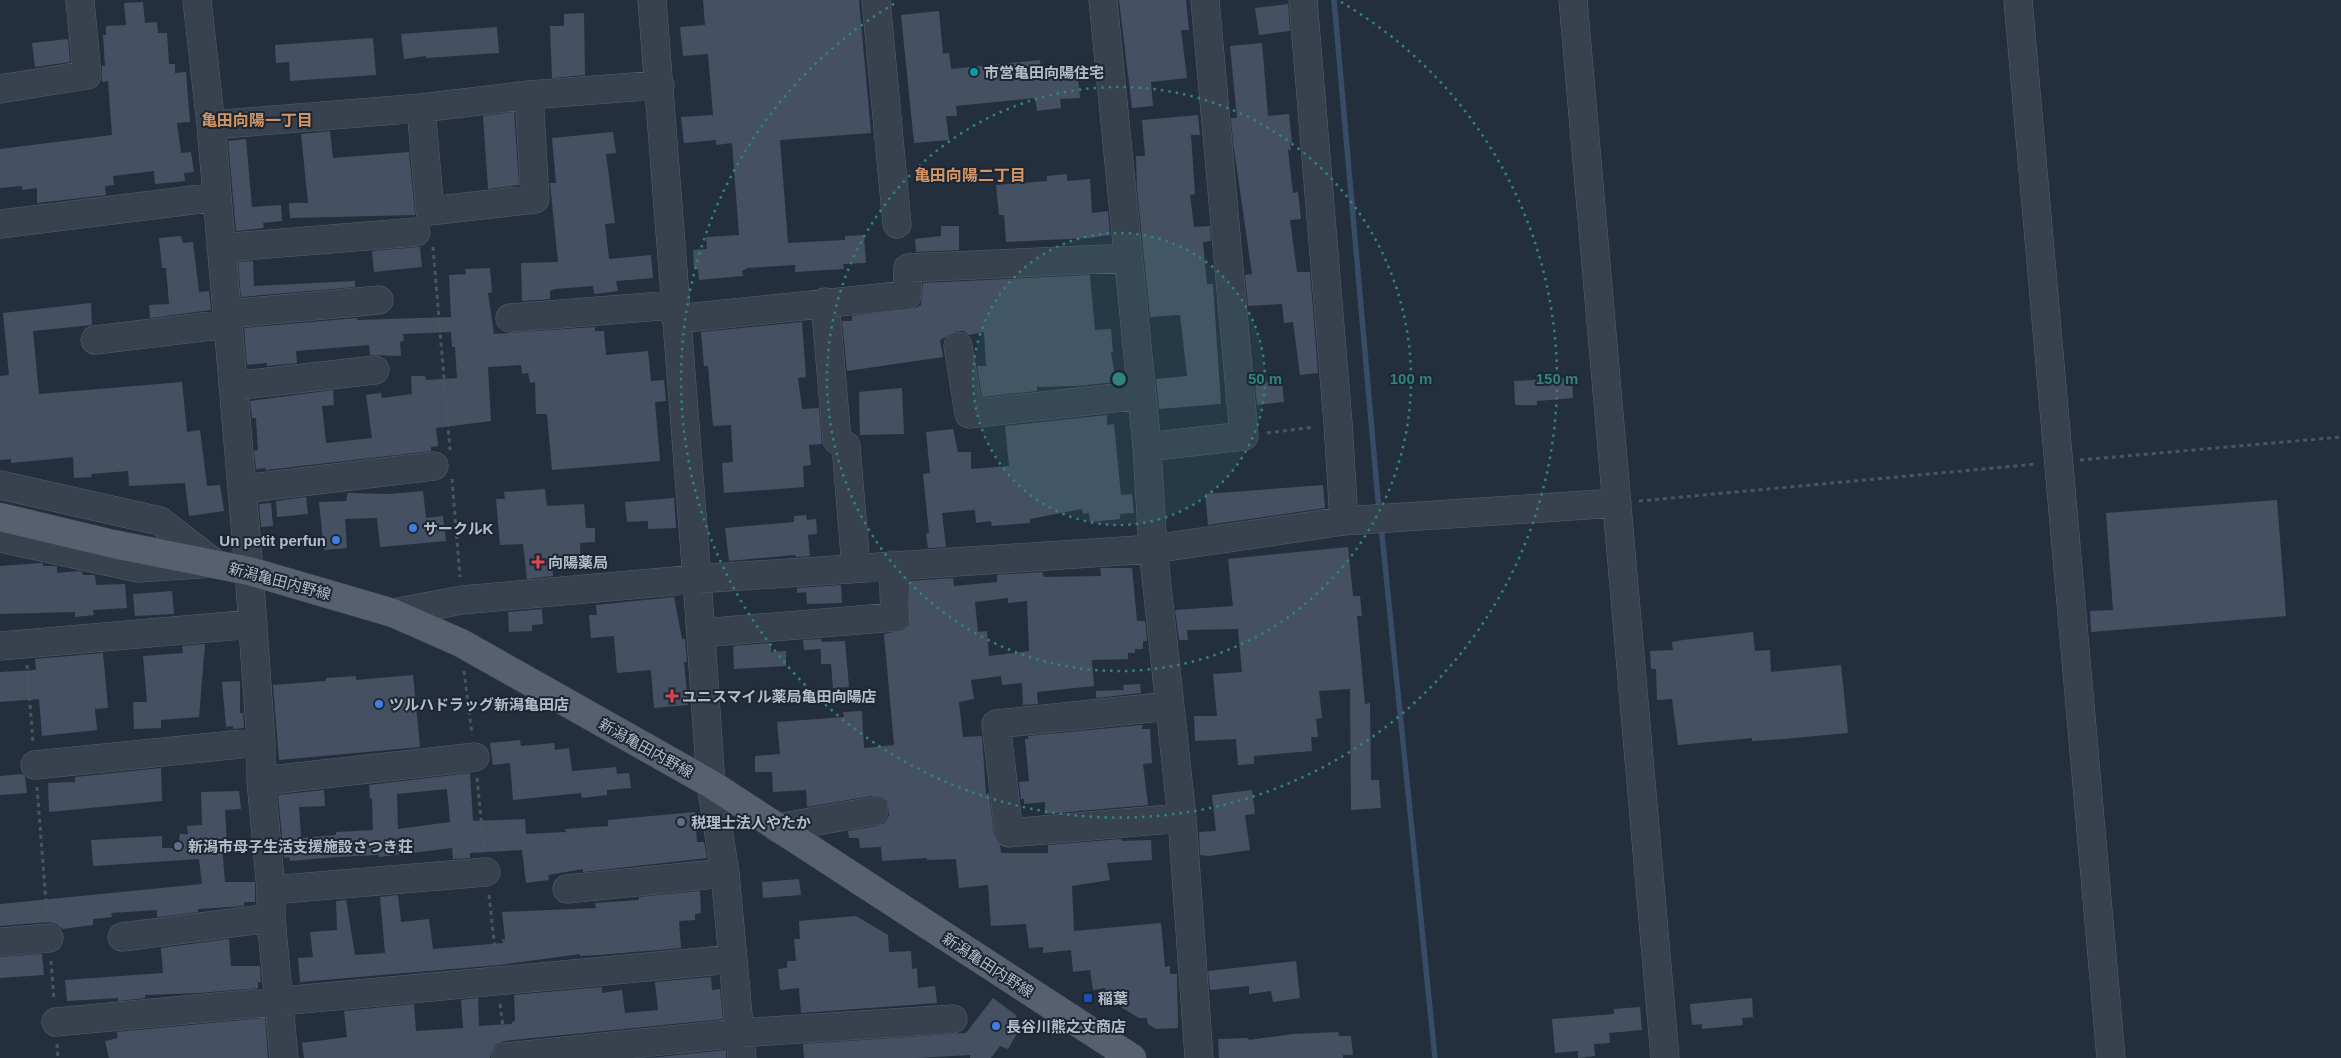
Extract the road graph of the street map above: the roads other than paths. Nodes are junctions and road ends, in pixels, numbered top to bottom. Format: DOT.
graph roads {
  1 [pos="80,0"];
  2 [pos="197,0"];
  3 [pos="652,0"];
  4 [pos="876,0"];
  5 [pos="1104,0"];
  6 [pos="1205,0"];
  7 [pos="1303,0"];
  8 [pos="1573,0"];
  9 [pos="2018,0"];
  10 [pos="660,85"];
  11 [pos="0,89"];
  12 [pos="529,95"];
  13 [pos="422,108"];
  14 [pos="211,125"];
  15 [pos="217,197"];
  16 [pos="423,222"];
  17 [pos="0,224"];
  18 [pos="897,224"];
  19 [pos="221,248"];
  20 [pos="1128,258"];
  21 [pos="379,300"];
  22 [pos="824,302"];
  23 [pos="675,312"];
  24 [pos="510,318"];
  25 [pos="227,319"];
  26 [pos="95,340"];
  27 [pos="958,346"];
  28 [pos="376,370"];
  29 [pos="233,386"];
  30 [pos="1142,395"];
  31 [pos="1147,447"];
  32 [pos="445,465"];
  33 [pos="0,486"];
  34 [pos="242,489"];
  35 [pos="1616,503"];
  36 [pos="0,517"];
  37 [pos="1344,520"];
  38 [pos="0,538"];
  39 [pos="1153,549"];
  40 [pos="214,564"];
  41 [pos="893,565"];
  42 [pos="856,567"];
  43 [pos="249,571"];
  44 [pos="697,579"];
  45 [pos="392,614"];
  46 [pos="253,624"];
  47 [pos="701,633"];
  48 [pos="12,645"];
  49 [pos="1170,706"];
  50 [pos="261,742"];
  51 [pos="475,757"];
  52 [pos="35,765"];
  53 [pos="261,782"];
  54 [pos="711,784"];
  55 [pos="874,811"];
  56 [pos="1182,818"];
  57 [pos="777,828"];
  58 [pos="486,872"];
  59 [pos="725,873"];
  60 [pos="567,889"];
  61 [pos="271,890"];
  62 [pos="271,918"];
  63 [pos="122,937"];
  64 [pos="49,938"];
  65 [pos="0,942"];
  66 [pos="732,959"];
  67 [pos="279,1001"];
  68 [pos="953,1019"];
  69 [pos="56,1022"];
  70 [pos="740,1046"];
  71 [pos="506,1057"];
  72 [pos="284,1058"];
  73 [pos="1132,1058"];
  74 [pos="1199,1058"];
  75 [pos="1664,1058"];
  76 [pos="2111,1058"];
  1 -- 11 [label="street"];
  2 -- 14 [label="street"];
  3 -- 10 [label="street"];
  4 -- 18 [label="street"];
  5 -- 20 [label="street"];
  6 -- 31 [label="street"];
  7 -- 37 [label="street"];
  8 -- 35 [label="street"];
  9 -- 76 [label="street"];
  10 -- 12 [label="street"];
  10 -- 23 [label="street"];
  12 -- 13 [label="street"];
  12 -- 16 [label="street"];
  13 -- 14 [label="street"];
  13 -- 16 [label="street"];
  14 -- 15 [label="street"];
  15 -- 17 [label="street"];
  15 -- 19 [label="street"];
  16 -- 19 [label="street"];
  19 -- 25 [label="street"];
  20 -- 22 [label="street"];
  20 -- 30 [label="street"];
  21 -- 25 [label="street"];
  22 -- 23 [label="street"];
  22 -- 42 [label="street"];
  23 -- 24 [label="street"];
  23 -- 44 [label="street"];
  25 -- 26 [label="street"];
  25 -- 29 [label="street"];
  27 -- 30 [label="street"];
  28 -- 29 [label="street"];
  29 -- 34 [label="street"];
  30 -- 31 [label="street"];
  31 -- 39 [label="street"];
  32 -- 34 [label="street"];
  33 -- 40 [label="street"];
  34 -- 43 [label="street"];
  35 -- 37 [label="street"];
  35 -- 75 [label="street"];
  36 -- 40 [label="main road, 新潟亀田内野線"];
  37 -- 39 [label="street"];
  38 -- 40 [label="street"];
  39 -- 41 [label="street"];
  39 -- 49 [label="street"];
  40 -- 43 [label="main road, 新潟亀田内野線"];
  41 -- 42 [label="street"];
  41 -- 47 [label="street"];
  42 -- 44 [label="street"];
  43 -- 45 [label="main road, 新潟亀田内野線"];
  43 -- 46 [label="street"];
  44 -- 45 [label="street"];
  44 -- 47 [label="street"];
  45 -- 54 [label="main road, 新潟亀田内野線"];
  46 -- 48 [label="street"];
  46 -- 50 [label="street"];
  47 -- 54 [label="street"];
  49 -- 56 [label="street"];
  49 -- 56 [label="street"];
  50 -- 52 [label="street"];
  50 -- 53 [label="street"];
  51 -- 53 [label="street"];
  53 -- 61 [label="street"];
  54 -- 57 [label="main road, 新潟亀田内野線"];
  54 -- 59 [label="street"];
  55 -- 57 [label="street"];
  56 -- 74 [label="street"];
  57 -- 73 [label="main road, 新潟亀田内野線"];
  58 -- 61 [label="street"];
  59 -- 60 [label="street"];
  59 -- 66 [label="street"];
  61 -- 62 [label="street"];
  62 -- 63 [label="street"];
  62 -- 67 [label="street"];
  64 -- 65 [label="street"];
  66 -- 67 [label="street"];
  66 -- 70 [label="street"];
  67 -- 69 [label="street"];
  67 -- 72 [label="street"];
  68 -- 70 [label="street"];
  70 -- 71 [label="street"];
}
